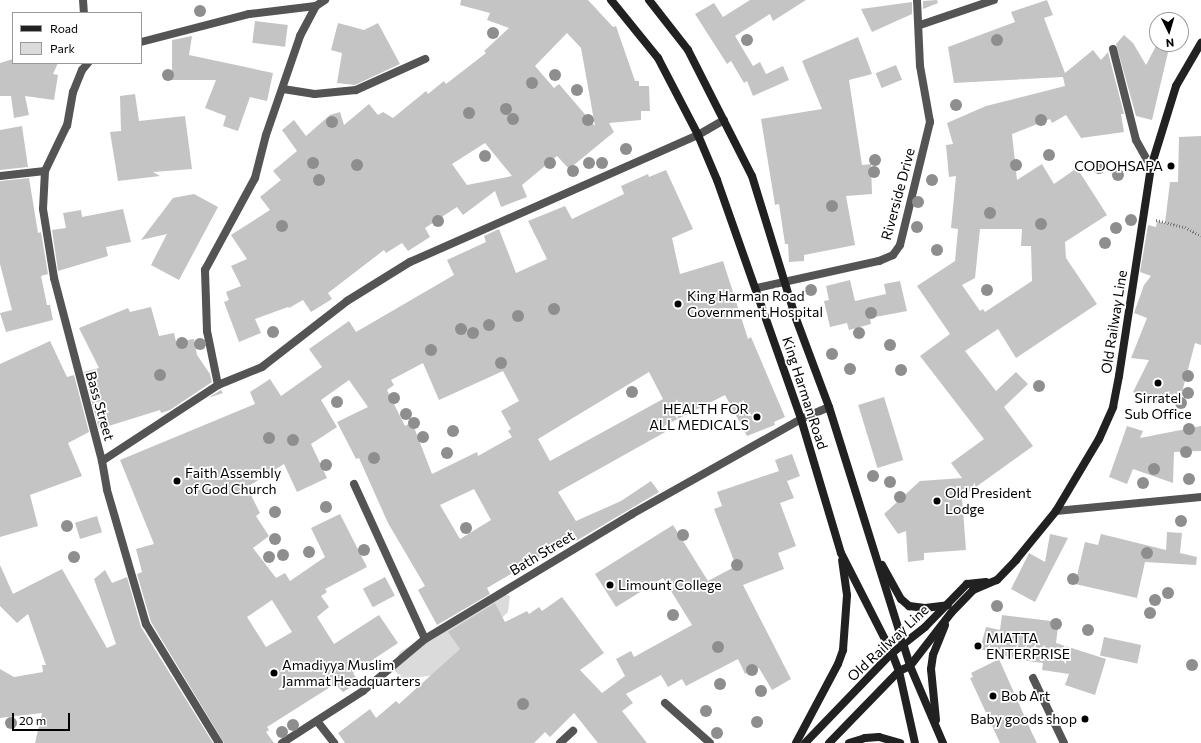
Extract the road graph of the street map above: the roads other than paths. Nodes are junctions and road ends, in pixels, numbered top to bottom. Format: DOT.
graph roads {
  1 [pos="83,0"];
  2 [pos="325,0"];
  3 [pos="611,0"];
  4 [pos="649,0"];
  5 [pos="917,0"];
  6 [pos="994,0"];
  7 [pos="316,6"];
  8 [pos="84,12"];
  9 [pos="920,25"];
  10 [pos="142,42"];
  11 [pos="1201,43"];
  12 [pos="1113,49"];
  13 [pos="425,58"];
  14 [pos="87,64"];
  15 [pos="283,89"];
  16 [pos="724,120"];
  17 [pos="698,135"];
  18 [pos="1151,167"];
  19 [pos="45,170"];
  20 [pos="0,176"];
  21 [pos="786,281"];
  22 [pos="757,288"];
  23 [pos="218,385"];
  24 [pos="829,407"];
  25 [pos="801,419"];
  26 [pos="102,462"];
  27 [pos="354,484"];
  28 [pos="1201,497"];
  29 [pos="1056,511"];
  30 [pos="841,553"];
  31 [pos="876,554"];
  32 [pos="997,580"];
  33 [pos="948,605"];
  34 [pos="951,613"];
  35 [pos="425,639"];
  36 [pos="905,644"];
  37 [pos="892,653"];
  38 [pos="910,666"];
  39 [pos="899,671"];
  40 [pos="1033,678"];
  41 [pos="665,703"];
  42 [pos="317,721"];
  43 [pos="573,731"];
  44 [pos="938,731"];
  45 [pos="219,743"];
  46 [pos="282,743"];
  47 [pos="334,743"];
  48 [pos="560,743"];
  49 [pos="710,743"];
  50 [pos="796,743"];
  51 [pos="805,743"];
  52 [pos="829,743"];
  53 [pos="849,743"];
  54 [pos="900,743"];
  55 [pos="915,743"];
  56 [pos="943,743"];
  57 [pos="1064,743"];
  1 -- 8 [label="street"];
  2 -- 7 [label="street"];
  3 -- 17 [label="main road, King Harman Road"];
  4 -- 16 [label="main road, King Harman Road"];
  5 -- 9 [label="street, Riverside Drive"];
  6 -- 9 [label="street"];
  7 -- 10 [label="street"];
  7 -- 15 [label="street"];
  9 -- 21 [label="street, Riverside Drive"];
  11 -- 18 [label="main road, Old Railway Line"];
  12 -- 18 [label="street"];
  13 -- 15 [label="street"];
  14 -- 19 [label="street, Bass Street"];
  15 -- 23 [label="street"];
  16 -- 17 [label="street"];
  16 -- 21 [label="main road, King Harman Road"];
  17 -- 22 [label="main road, King Harman Road"];
  17 -- 23 [label="street"];
  18 -- 29 [label="main road, Old Railway Line"];
  19 -- 20 [label="street"];
  19 -- 26 [label="street, Bass Street"];
  21 -- 22 [label="street, Riverside Drive"];
  21 -- 24 [label="main road, King Harman Road"];
  22 -- 25 [label="main road, King Harman Road"];
  23 -- 26 [label="street"];
  24 -- 25 [label="street, Bath Street"];
  24 -- 31 [label="main road, King Harman Road"];
  25 -- 30 [label="main road, King Harman Road"];
  25 -- 35 [label="street, Bath Street"];
  26 -- 45 [label="street, Bass Street"];
  27 -- 35 [label="street"];
  28 -- 29 [label="street"];
  29 -- 32 [label="main road, Old Railway Line"];
  30 -- 37 [label="main road, King Harman Road"];
  30 -- 50 [label="main road"];
  31 -- 33 [label="main road"];
  31 -- 36 [label="main road, King Harman Road"];
  32 -- 33 [label="main road, Old Railway Line"];
  32 -- 34 [label="main road, Old Railway Line"];
  33 -- 36 [label="main road, Old Railway Line"];
  34 -- 38 [label="main road, Old Railway Line"];
  34 -- 44 [label="main road"];
  35 -- 42 [label="street, Bath Street"];
  36 -- 37 [label="main road, Old Railway Line"];
  36 -- 38 [label="main road, King Harman Road"];
  37 -- 39 [label="main road, King Harman Road"];
  37 -- 51 [label="main road, Old Railway Line"];
  38 -- 39 [label="main road, Old Railway Line"];
  38 -- 44 [label="main road, King Harman Road"];
  39 -- 52 [label="main road, Old Railway Line"];
  39 -- 55 [label="main road, King Harman Road"];
  40 -- 57 [label="street"];
  41 -- 49 [label="street"];
  42 -- 46 [label="street, Bath Street"];
  42 -- 47 [label="street"];
  43 -- 48 [label="street"];
  44 -- 56 [label="main road, King Harman Road"];
  53 -- 54 [label="main road"];
}
